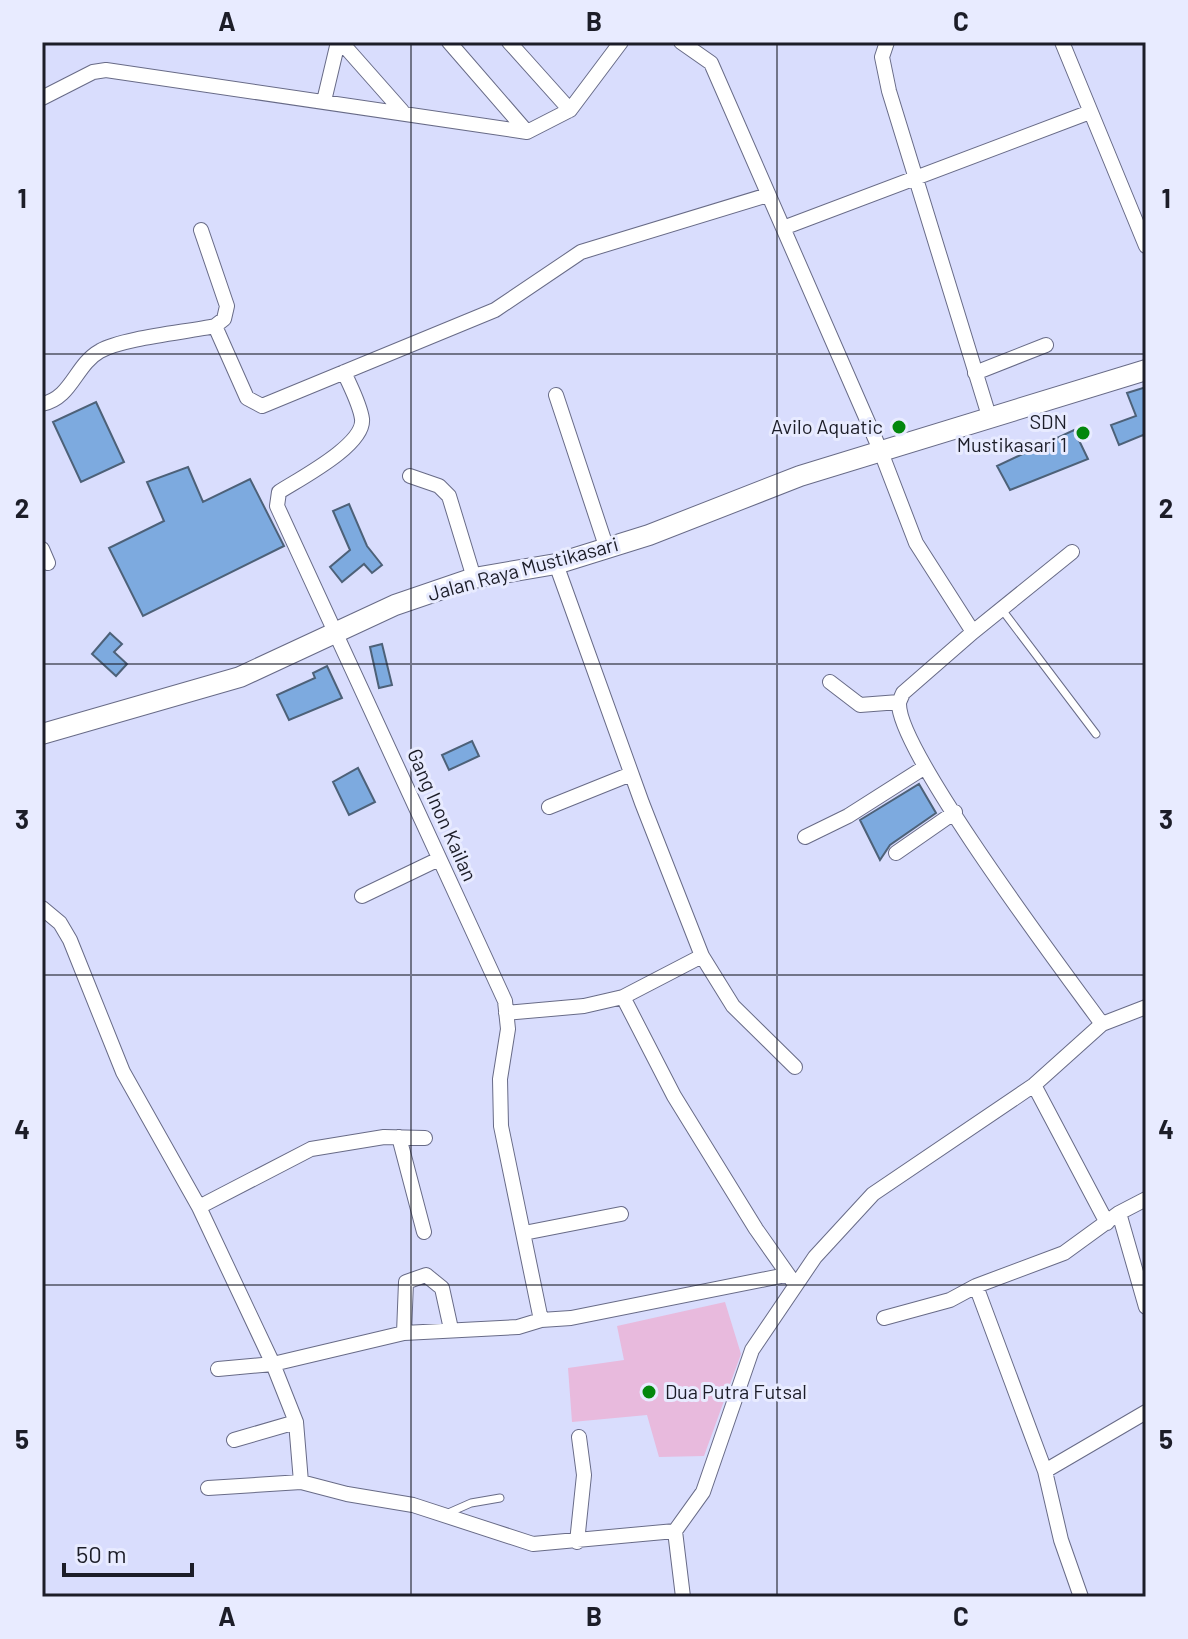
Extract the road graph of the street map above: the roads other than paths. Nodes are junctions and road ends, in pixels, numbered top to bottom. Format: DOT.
graph roads {
  1 [pos="340,42"];
  2 [pos="449,42"];
  3 [pos="509,42"];
  4 [pos="621,42"];
  5 [pos="681,42"];
  6 [pos="887,42"];
  7 [pos="1062,42"];
  8 [pos="42,98"];
  9 [pos="324,101"];
  10 [pos="570,110"];
  11 [pos="402,111"];
  12 [pos="1090,112"];
  13 [pos="527,132"];
  14 [pos="916,177"];
  15 [pos="768,195"];
  16 [pos="783,228"];
  17 [pos="201,230"];
  18 [pos="1146,246"];
  19 [pos="215,326"];
  20 [pos="1046,345"];
  21 [pos="1146,370"];
  22 [pos="344,372"];
  23 [pos="975,373"];
  24 [pos="556,395"];
  25 [pos="42,404"];
  26 [pos="989,416"];
  27 [pos="881,452"];
  28 [pos="410,476"];
  29 [pos="606,546"];
  30 [pos="1072,552"];
  31 [pos="556,564"];
  32 [pos="474,578"];
  33 [pos="1003,611"];
  34 [pos="973,632"];
  35 [pos="334,635"];
  36 [pos="830,682"];
  37 [pos="899,702"];
  38 [pos="42,734"];
  39 [pos="1096,734"];
  40 [pos="925,767"];
  41 [pos="631,774"];
  42 [pos="549,807"];
  43 [pos="955,812"];
  44 [pos="805,837"];
  45 [pos="896,853"];
  46 [pos="439,859"];
  47 [pos="362,896"];
  48 [pos="42,908"];
  49 [pos="702,956"];
  50 [pos="623,997"];
  51 [pos="1146,1007"];
  52 [pos="506,1013"];
  53 [pos="1102,1024"];
  54 [pos="795,1067"];
  55 [pos="1034,1085"];
  56 [pos="399,1137"];
  57 [pos="425,1138"];
  58 [pos="1146,1199"];
  59 [pos="199,1207"];
  60 [pos="1119,1213"];
  61 [pos="621,1214"];
  62 [pos="1107,1223"];
  63 [pos="424,1232"];
  64 [pos="524,1233"];
  65 [pos="790,1279"];
  66 [pos="976,1286"];
  67 [pos="1146,1307"];
  68 [pos="884,1318"];
  69 [pos="541,1320"];
  70 [pos="451,1329"];
  71 [pos="404,1333"];
  72 [pos="273,1364"];
  73 [pos="218,1369"];
  74 [pos="1146,1412"];
  75 [pos="296,1422"];
  76 [pos="579,1437"];
  77 [pos="234,1440"];
  78 [pos="1045,1471"];
  79 [pos="301,1482"];
  80 [pos="208,1488"];
  81 [pos="500,1498"];
  82 [pos="446,1514"];
  83 [pos="675,1531"];
  84 [pos="577,1542"];
  85 [pos="683,1597"];
  86 [pos="1081,1597"];
  1 -- 9 [label="street"];
  1 -- 11 [label="street"];
  2 -- 13 [label="street"];
  3 -- 10 [label="street"];
  4 -- 10 [label="street"];
  5 -- 15 [label="street"];
  6 -- 14 [label="street"];
  7 -- 12 [label="street"];
  8 -- 9 [label="street"];
  9 -- 11 [label="street"];
  10 -- 13 [label="street"];
  11 -- 13 [label="street"];
  12 -- 14 [label="street"];
  12 -- 18 [label="street"];
  14 -- 16 [label="street"];
  14 -- 23 [label="street"];
  15 -- 16 [label="street"];
  15 -- 22 [label="street"];
  16 -- 27 [label="street"];
  17 -- 19 [label="street"];
  19 -- 22 [label="street"];
  19 -- 25 [label="street"];
  20 -- 23 [label="street"];
  21 -- 26 [label="main road, Jalan Raya Mustikasari"];
  22 -- 35 [label="street, Gang Inon Kailan"];
  23 -- 26 [label="street"];
  24 -- 29 [label="street"];
  26 -- 27 [label="main road, Jalan Raya Mustikasari"];
  27 -- 29 [label="main road, Jalan Raya Mustikasari"];
  27 -- 34 [label="street"];
  28 -- 32 [label="street"];
  29 -- 31 [label="main road, Jalan Raya Mustikasari"];
  30 -- 33 [label="street"];
  31 -- 32 [label="main road, Jalan Raya Mustikasari"];
  31 -- 41 [label="street"];
  32 -- 35 [label="main road, Jalan Raya Mustikasari"];
  33 -- 34 [label="street"];
  33 -- 39 [label="lane"];
  34 -- 37 [label="street"];
  35 -- 38 [label="main road, Jalan Raya Mustikasari"];
  35 -- 46 [label="street, Gang Inon Kailan"];
  36 -- 37 [label="street"];
  37 -- 40 [label="street"];
  40 -- 43 [label="street"];
  40 -- 44 [label="street"];
  41 -- 42 [label="street"];
  41 -- 49 [label="street"];
  43 -- 45 [label="street"];
  43 -- 53 [label="street"];
  46 -- 47 [label="street"];
  46 -- 52 [label="street, Gang Inon Kailan"];
  48 -- 59 [label="street"];
  49 -- 50 [label="street"];
  49 -- 54 [label="street"];
  50 -- 52 [label="street"];
  50 -- 65 [label="street"];
  51 -- 53 [label="street"];
  52 -- 64 [label="street"];
  53 -- 55 [label="street"];
  55 -- 62 [label="street"];
  55 -- 65 [label="street"];
  56 -- 57 [label="street"];
  56 -- 59 [label="street"];
  56 -- 63 [label="street"];
  58 -- 60 [label="street"];
  59 -- 72 [label="street"];
  60 -- 62 [label="street"];
  60 -- 67 [label="street"];
  61 -- 64 [label="street"];
  62 -- 66 [label="street"];
  64 -- 69 [label="street"];
  65 -- 69 [label="street"];
  65 -- 83 [label="street"];
  66 -- 68 [label="street"];
  66 -- 78 [label="street"];
  69 -- 70 [label="street"];
  70 -- 71 [label="street"];
  70 -- 71 [label="street"];
  71 -- 72 [label="street"];
  72 -- 73 [label="street"];
  72 -- 75 [label="street"];
  74 -- 78 [label="street"];
  75 -- 77 [label="street"];
  75 -- 79 [label="street"];
  76 -- 84 [label="street"];
  78 -- 86 [label="street"];
  79 -- 80 [label="street"];
  79 -- 82 [label="street"];
  81 -- 82 [label="lane"];
  82 -- 84 [label="street"];
  83 -- 84 [label="street"];
  83 -- 85 [label="street"];
}
